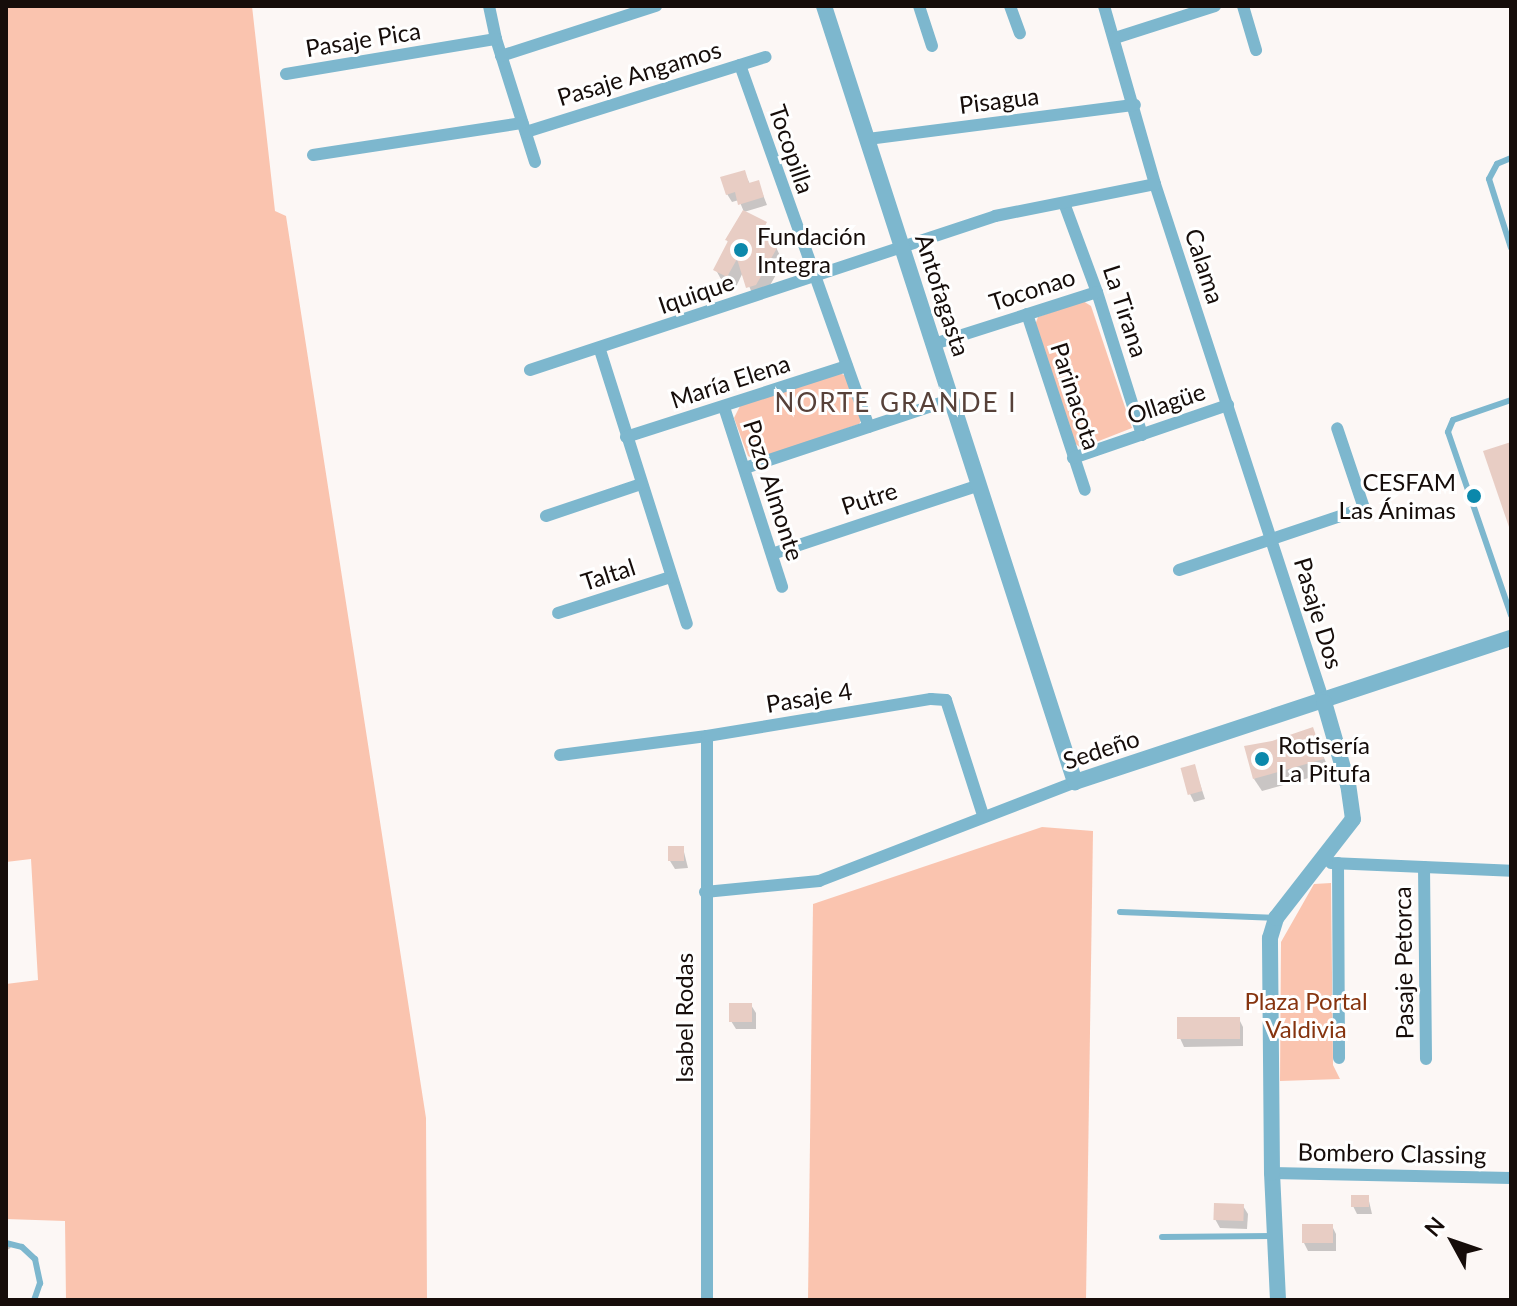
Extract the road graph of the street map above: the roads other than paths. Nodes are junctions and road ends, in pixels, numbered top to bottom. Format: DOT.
graph roads {
  1 [pos="489,6"];
  2 [pos="656,6"];
  3 [pos="824,6"];
  4 [pos="919,6"];
  5 [pos="1010,6"];
  6 [pos="1104,6"];
  7 [pos="1215,6"];
  8 [pos="1243,6"];
  9 [pos="1194,9"];
  10 [pos="1020,33"];
  11 [pos="1115,38"];
  12 [pos="496,39"];
  13 [pos="932,46"];
  14 [pos="1256,50"];
  15 [pos="501,56"];
  16 [pos="766,57"];
  17 [pos="740,65"];
  18 [pos="286,74"];
  19 [pos="1135,105"];
  20 [pos="524,127"];
  21 [pos="868,139"];
  22 [pos="313,155"];
  23 [pos="1511,158"];
  24 [pos="535,162"];
  25 [pos="1155,184"];
  26 [pos="1064,203"];
  27 [pos="902,246"];
  28 [pos="1511,248"];
  29 [pos="814,275"];
  30 [pos="1097,292"];
  31 [pos="1027,314"];
  32 [pos="934,344"];
  33 [pos="600,350"];
  34 [pos="847,366"];
  35 [pos="530,370"];
  36 [pos="952,399"];
  37 [pos="1511,400"];
  38 [pos="1228,405"];
  39 [pos="724,407"];
  40 [pos="869,427"];
  41 [pos="1337,428"];
  42 [pos="1142,435"];
  43 [pos="626,437"];
  44 [pos="1073,458"];
  45 [pos="745,468"];
  46 [pos="641,484"];
  47 [pos="979,485"];
  48 [pos="1085,490"];
  49 [pos="546,516"];
  50 [pos="1272,537"];
  51 [pos="772,554"];
  52 [pos="1179,570"];
  53 [pos="671,577"];
  54 [pos="782,587"];
  55 [pos="558,613"];
  56 [pos="1511,615"];
  57 [pos="687,624"];
  58 [pos="1511,638"];
  59 [pos="1324,702"];
  60 [pos="707,736"];
  61 [pos="560,755"];
  62 [pos="1075,782"];
  63 [pos="983,815"];
  64 [pos="1320,863"];
  65 [pos="1338,863"];
  66 [pos="1424,867"];
  67 [pos="1511,871"];
  68 [pos="705,892"];
  69 [pos="1120,912"];
  70 [pos="1276,918"];
  71 [pos="1339,1058"];
  72 [pos="1426,1059"];
  73 [pos="1272,1173"];
  74 [pos="1511,1178"];
  75 [pos="1275,1236"];
  76 [pos="1162,1237"];
  77 [pos="6,1243"];
  78 [pos="34,1300"];
  79 [pos="707,1300"];
  80 [pos="1278,1300"];
  1 -- 12 [label="street"];
  2 -- 15 [label="street"];
  3 -- 21 [label="street, Antofagasta"];
  4 -- 13 [label="street"];
  5 -- 10 [label="street"];
  6 -- 11 [label="street, Calama"];
  7 -- 9 [label="street"];
  8 -- 14 [label="street"];
  9 -- 11 [label="street"];
  11 -- 19 [label="street, Calama"];
  12 -- 15 [label="street"];
  12 -- 18 [label="street, Pasaje Pica"];
  15 -- 20 [label="street"];
  16 -- 17 [label="street, Pasaje Angamos"];
  17 -- 20 [label="street, Pasaje Angamos"];
  17 -- 29 [label="street, Tocopilla"];
  19 -- 21 [label="street, Pisagua"];
  19 -- 25 [label="street, Calama"];
  20 -- 22 [label="street, Pasaje Angamos"];
  20 -- 24 [label="street"];
  21 -- 27 [label="street, Antofagasta"];
  23 -- 28 [label="lane"];
  25 -- 26 [label="street, Iquique"];
  25 -- 38 [label="street, Calama"];
  26 -- 27 [label="street, Iquique"];
  26 -- 30 [label="street, La Tirana"];
  27 -- 29 [label="street, Iquique"];
  27 -- 32 [label="street, Antofagasta"];
  29 -- 33 [label="street, Iquique"];
  29 -- 34 [label="street, Tocopilla"];
  30 -- 31 [label="street, Toconao"];
  30 -- 42 [label="street, La Tirana"];
  31 -- 32 [label="street, Toconao"];
  31 -- 44 [label="street, Parinacota"];
  32 -- 36 [label="street, Antofagasta"];
  33 -- 35 [label="street, Iquique"];
  33 -- 43 [label="street"];
  34 -- 39 [label="street, María Elena"];
  34 -- 40 [label="street, Tocopilla"];
  36 -- 40 [label="street"];
  36 -- 47 [label="street, Antofagasta"];
  37 -- 56 [label="lane"];
  38 -- 42 [label="street, Ollagüe"];
  38 -- 50 [label="street, Calama"];
  39 -- 43 [label="street, María Elena"];
  39 -- 45 [label="street, Pozo Almonte"];
  40 -- 45 [label="street"];
  41 -- 50 [label="street"];
  42 -- 44 [label="street, Ollagüe"];
  43 -- 46 [label="street"];
  44 -- 48 [label="street, Parinacota"];
  45 -- 51 [label="street, Pozo Almonte"];
  46 -- 49 [label="street"];
  46 -- 53 [label="street"];
  47 -- 51 [label="street, Putre"];
  47 -- 62 [label="street, Antofagasta"];
  50 -- 52 [label="street"];
  50 -- 59 [label="street, Pasaje Dos"];
  51 -- 54 [label="street, Pozo Almonte"];
  53 -- 55 [label="street, Taltal"];
  53 -- 57 [label="street"];
  58 -- 59 [label="street, Sedeño"];
  59 -- 62 [label="street, Sedeño"];
  59 -- 64 [label="street"];
  60 -- 61 [label="street, Pasaje 4"];
  60 -- 63 [label="street, Pasaje 4"];
  60 -- 68 [label="street, Isabel Rodas"];
  62 -- 63 [label="street, Sedeño"];
  63 -- 68 [label="street, Sedeño"];
  64 -- 65 [label="street"];
  64 -- 70 [label="street"];
  65 -- 66 [label="street"];
  65 -- 71 [label="street"];
  66 -- 67 [label="street"];
  66 -- 72 [label="street, Pasaje Petorca"];
  68 -- 79 [label="street, Isabel Rodas"];
  69 -- 70 [label="lane"];
  70 -- 73 [label="street"];
  73 -- 74 [label="street, Bombero Classing"];
  73 -- 75 [label="street"];
  75 -- 76 [label="lane"];
  75 -- 80 [label="street"];
  77 -- 78 [label="lane"];
}
